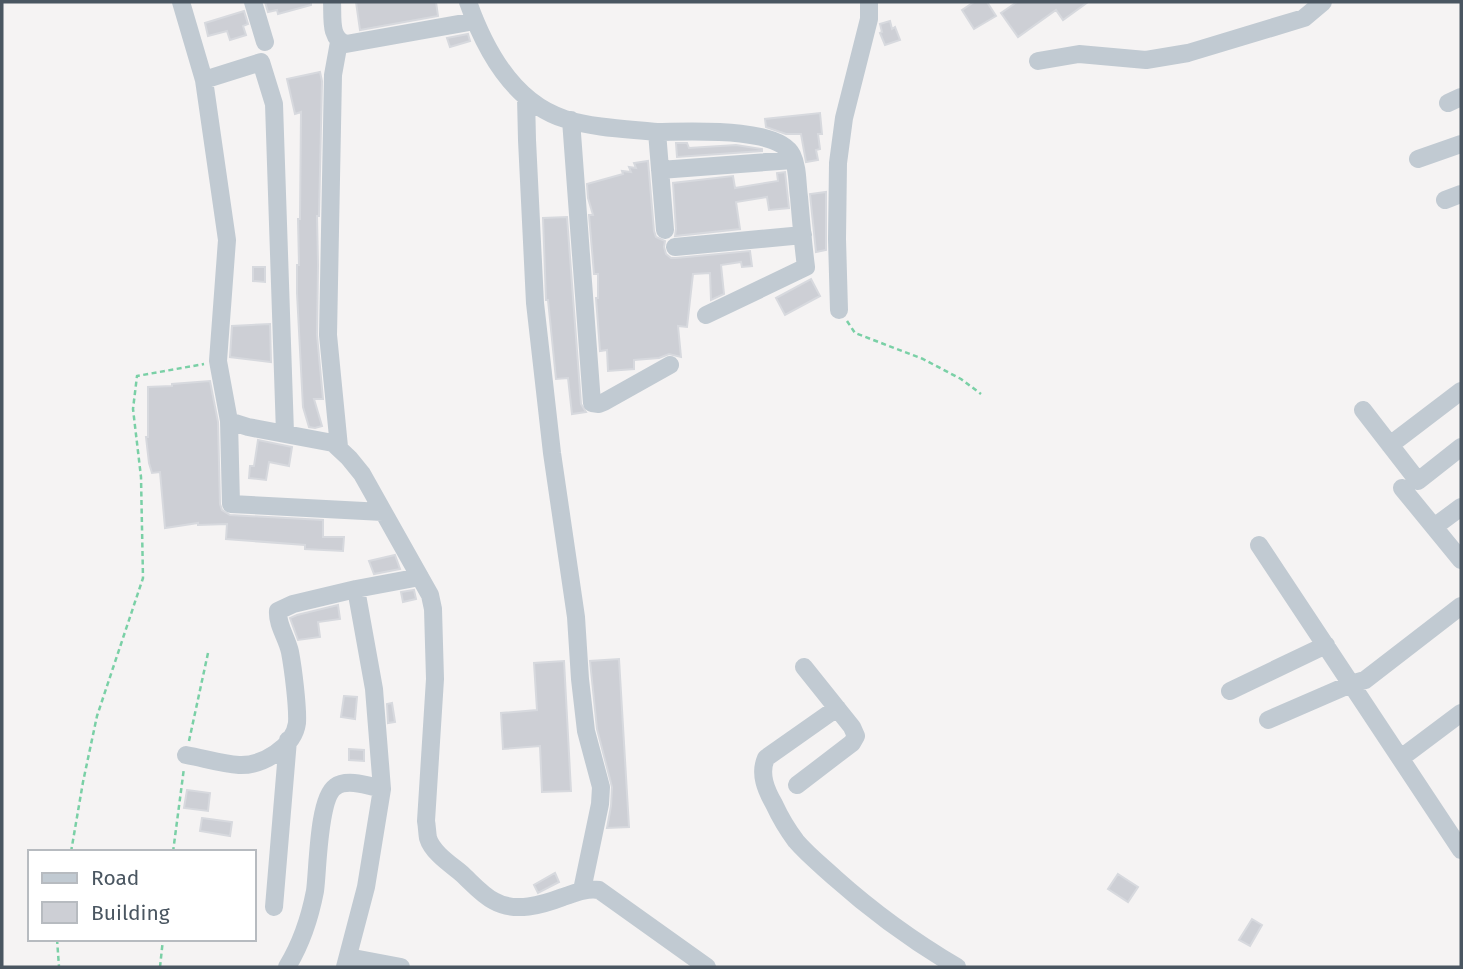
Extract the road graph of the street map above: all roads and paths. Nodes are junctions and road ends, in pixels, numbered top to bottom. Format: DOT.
graph roads {
  1 [pos="181,2"];
  2 [pos="253,2"];
  3 [pos="332,2"];
  4 [pos="468,2"];
  5 [pos="869,2"];
  6 [pos="1323,2"];
  7 [pos="475,20"];
  8 [pos="265,42"];
  9 [pos="339,42"];
  10 [pos="1038,61"];
  11 [pos="204,80"];
  12 [pos="526,97"];
  13 [pos="571,120"];
  14 [pos="657,132"];
  15 [pos="1461,144"];
  16 [pos="1418,159"];
  17 [pos="793,160"];
  18 [pos="660,170"];
  19 [pos="665,230"];
  20 [pos="803,235"];
  21 [pos="675,247"];
  22 [pos="839,310"];
  23 [pos="706,315"];
  24 [pos="218,361"];
  25 [pos="670,365"];
  26 [pos="1461,391"];
  27 [pos="981,394"];
  28 [pos="1363,410"];
  29 [pos="229,429"];
  30 [pos="285,433"];
  31 [pos="1390,445"];
  32 [pos="339,447"];
  33 [pos="1461,447"];
  34 [pos="1402,488"];
  35 [pos="1461,507"];
  36 [pos="383,512"];
  37 [pos="1434,527"];
  38 [pos="1259,545"];
  39 [pos="1461,561"];
  40 [pos="420,577"];
  41 [pos="356,589"];
  42 [pos="1461,606"];
  43 [pos="1326,645"];
  44 [pos="804,667"];
  45 [pos="1351,684"];
  46 [pos="1230,691"];
  47 [pos="837,708"];
  48 [pos="1461,713"];
  49 [pos="1268,720"];
  50 [pos="288,740"];
  51 [pos="186,755"];
  52 [pos="1401,758"];
  53 [pos="797,785"];
  54 [pos="382,789"];
  55 [pos="1459,840"];
  56 [pos="71,850"];
  57 [pos="582,890"];
  58 [pos="275,907"];
  59 [pos="57,941"];
  60 [pos="163,941"];
  61 [pos="346,962"];
  62 [pos="59,967"];
  63 [pos="160,967"];
  64 [pos="287,967"];
  65 [pos="401,967"];
  66 [pos="707,967"];
  67 [pos="957,967"];
  1 -- 11 [label="street"];
  2 -- 8 [label="street"];
  3 -- 9 [label="street"];
  4 -- 7 [label="street"];
  5 -- 22 [label="street"];
  6 -- 10 [label="street"];
  7 -- 9 [label="street"];
  7 -- 12 [label="street"];
  9 -- 32 [label="street"];
  11 -- 24 [label="street"];
  11 -- 30 [label="street"];
  12 -- 13 [label="street"];
  12 -- 57 [label="street"];
  13 -- 14 [label="street"];
  13 -- 25 [label="street"];
  14 -- 17 [label="street"];
  14 -- 18 [label="street"];
  15 -- 16 [label="street"];
  17 -- 18 [label="street"];
  17 -- 20 [label="street"];
  18 -- 19 [label="street"];
  20 -- 21 [label="street"];
  20 -- 23 [label="street"];
  22 -- 27 [label="path"];
  24 -- 29 [label="street"];
  24 -- 56 [label="path"];
  26 -- 31 [label="street"];
  28 -- 31 [label="street"];
  29 -- 30 [label="street"];
  29 -- 36 [label="street"];
  30 -- 32 [label="street"];
  31 -- 33 [label="street"];
  32 -- 36 [label="street"];
  34 -- 37 [label="street"];
  35 -- 37 [label="street"];
  36 -- 40 [label="street"];
  37 -- 39 [label="street"];
  38 -- 43 [label="street"];
  40 -- 41 [label="street"];
  40 -- 57 [label="street"];
  41 -- 50 [label="street"];
  41 -- 54 [label="street"];
  42 -- 45 [label="street"];
  43 -- 45 [label="street"];
  43 -- 46 [label="street"];
  44 -- 47 [label="street"];
  45 -- 49 [label="street"];
  45 -- 52 [label="street"];
  47 -- 53 [label="street"];
  47 -- 67 [label="street"];
  48 -- 52 [label="street"];
  50 -- 51 [label="street"];
  50 -- 58 [label="street"];
  52 -- 55 [label="street"];
  54 -- 61 [label="street"];
  54 -- 64 [label="street"];
  57 -- 66 [label="street"];
  59 -- 62 [label="path"];
  60 -- 63 [label="path"];
  61 -- 65 [label="street"];
}
